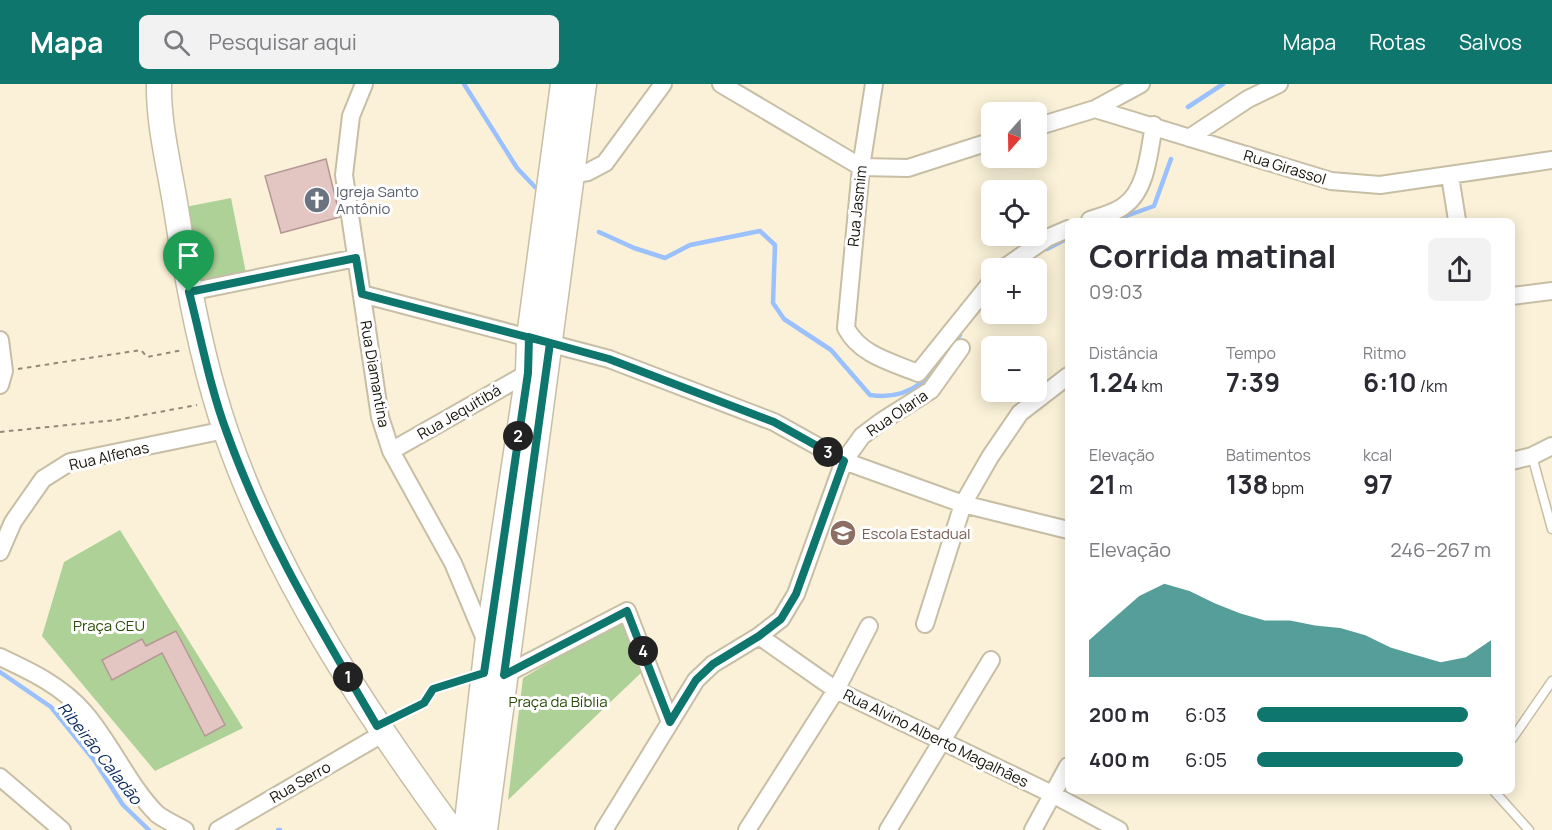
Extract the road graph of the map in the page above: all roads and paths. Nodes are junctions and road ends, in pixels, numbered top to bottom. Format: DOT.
graph roads {
  1 [pos="159,84"];
  2 [pos="364,84"];
  3 [pos="563,84"];
  4 [pos="584,84"];
  5 [pos="663,84"];
  6 [pos="721,84"];
  7 [pos="874,84"];
  8 [pos="1141,84"];
  9 [pos="1279,84"];
  10 [pos="1095,109"];
  11 [pos="1047,124"];
  12 [pos="1154,125"];
  13 [pos="1189,138"];
  14 [pos="981,145"];
  15 [pos="1552,160"];
  16 [pos="861,167"];
  17 [pos="569,175"];
  18 [pos="1450,176"];
  19 [pos="1095,218"];
  20 [pos="1457,218"];
  21 [pos="1065,230"];
  22 [pos="356,258"];
  23 [pos="1018,258"];
  24 [pos="1552,291"];
  25 [pos="189,292"];
  26 [pos="362,294"];
  27 [pos="981,295"];
  28 [pos="1515,296"];
  29 [pos="846,328"];
  30 [pos="0,340"];
  31 [pos="540,340"];
  32 [pos="203,346"];
  33 [pos="961,348"];
  34 [pos="528,373"];
  35 [pos="2,378"];
  36 [pos="1065,378"];
  37 [pos="218,402"];
  38 [pos="225,430"];
  39 [pos="0,432"];
  40 [pos="1552,446"];
  41 [pos="391,451"];
  42 [pos="1532,456"];
  43 [pos="1515,460"];
  44 [pos="844,461"];
  45 [pos="963,504"];
  46 [pos="1065,529"];
  47 [pos="1552,529"];
  48 [pos="0,552"];
  49 [pos="925,624"];
  50 [pos="869,626"];
  51 [pos="759,636"];
  52 [pos="487,645"];
  53 [pos="0,657"];
  54 [pos="991,660"];
  55 [pos="494,674"];
  56 [pos="1552,681"];
  57 [pos="836,690"];
  58 [pos="670,722"];
  59 [pos="380,730"];
  60 [pos="1515,735"];
  61 [pos="943,742"];
  62 [pos="1065,772"];
  63 [pos="0,777"];
  64 [pos="1497,794"];
  65 [pos="1054,795"];
  66 [pos="62,830"];
  67 [pos="185,830"];
  68 [pos="219,830"];
  69 [pos="452,830"];
  70 [pos="466,830"];
  71 [pos="485,830"];
  72 [pos="604,830"];
  73 [pos="747,830"];
  74 [pos="888,830"];
  75 [pos="1033,830"];
  76 [pos="1119,830"];
  77 [pos="1529,830"];
  1 -- 25 [label="main road"];
  2 -- 22 [label="street, Rua Diamantina"];
  3 -- 31 [label="main road"];
  4 -- 17 [label="main road"];
  5 -- 17 [label="street"];
  6 -- 16 [label="street"];
  7 -- 16 [label="street, Rua Jasmim"];
  8 -- 10 [label="street"];
  9 -- 13 [label="street"];
  10 -- 11 [label="street"];
  10 -- 12 [label="street, Rua Girassol"];
  12 -- 13 [label="street, Rua Girassol"];
  12 -- 19 [label="street"];
  13 -- 18 [label="street, Rua Girassol"];
  14 -- 16 [label="street"];
  15 -- 18 [label="street, Rua Girassol"];
  16 -- 29 [label="street, Rua Jasmim"];
  17 -- 31 [label="main road"];
  18 -- 20 [label="street"];
  21 -- 23 [label="street"];
  22 -- 25 [label="street"];
  22 -- 26 [label="street, Rua Diamantina"];
  24 -- 28 [label="street"];
  25 -- 32 [label="main road"];
  26 -- 31 [label="street"];
  26 -- 41 [label="street, Rua Diamantina"];
  27 -- 29 [label="street, Rua Olaria"];
  30 -- 35 [label="street"];
  31 -- 34 [label="main road"];
  31 -- 44 [label="street"];
  31 -- 55 [label="main road"];
  32 -- 35 [label="path"];
  32 -- 37 [label="main road"];
  33 -- 44 [label="street, Rua Olaria"];
  34 -- 41 [label="street, Rua Jequitibá"];
  34 -- 52 [label="main road"];
  36 -- 45 [label="street"];
  37 -- 38 [label="main road"];
  37 -- 39 [label="path"];
  38 -- 48 [label="street, Rua Alfenas"];
  38 -- 59 [label="main road"];
  40 -- 42 [label="street"];
  41 -- 52 [label="street, Rua Diamantina"];
  42 -- 43 [label="street"];
  42 -- 47 [label="lane"];
  44 -- 45 [label="street"];
  44 -- 51 [label="street, Rua Olaria"];
  45 -- 46 [label="street"];
  45 -- 49 [label="street"];
  50 -- 57 [label="street"];
  51 -- 57 [label="street, Rua Alvino Alberto Magalhães"];
  51 -- 58 [label="street, Rua Olaria"];
  52 -- 55 [label="main road"];
  53 -- 67 [label="street"];
  54 -- 61 [label="street"];
  55 -- 58 [label="street"];
  55 -- 59 [label="path"];
  55 -- 70 [label="main road"];
  55 -- 71 [label="main road"];
  56 -- 60 [label="lane"];
  57 -- 61 [label="street, Rua Alvino Alberto Magalhães"];
  57 -- 73 [label="street"];
  58 -- 72 [label="street, Rua Olaria"];
  59 -- 68 [label="street, Rua Serro"];
  59 -- 69 [label="main road"];
  61 -- 65 [label="street, Rua Alvino Alberto Magalhães"];
  61 -- 74 [label="street"];
  62 -- 65 [label="street"];
  63 -- 66 [label="street"];
  64 -- 77 [label="lane"];
  65 -- 75 [label="street"];
  65 -- 76 [label="street, Rua Alvino Alberto Magalhães"];
}
